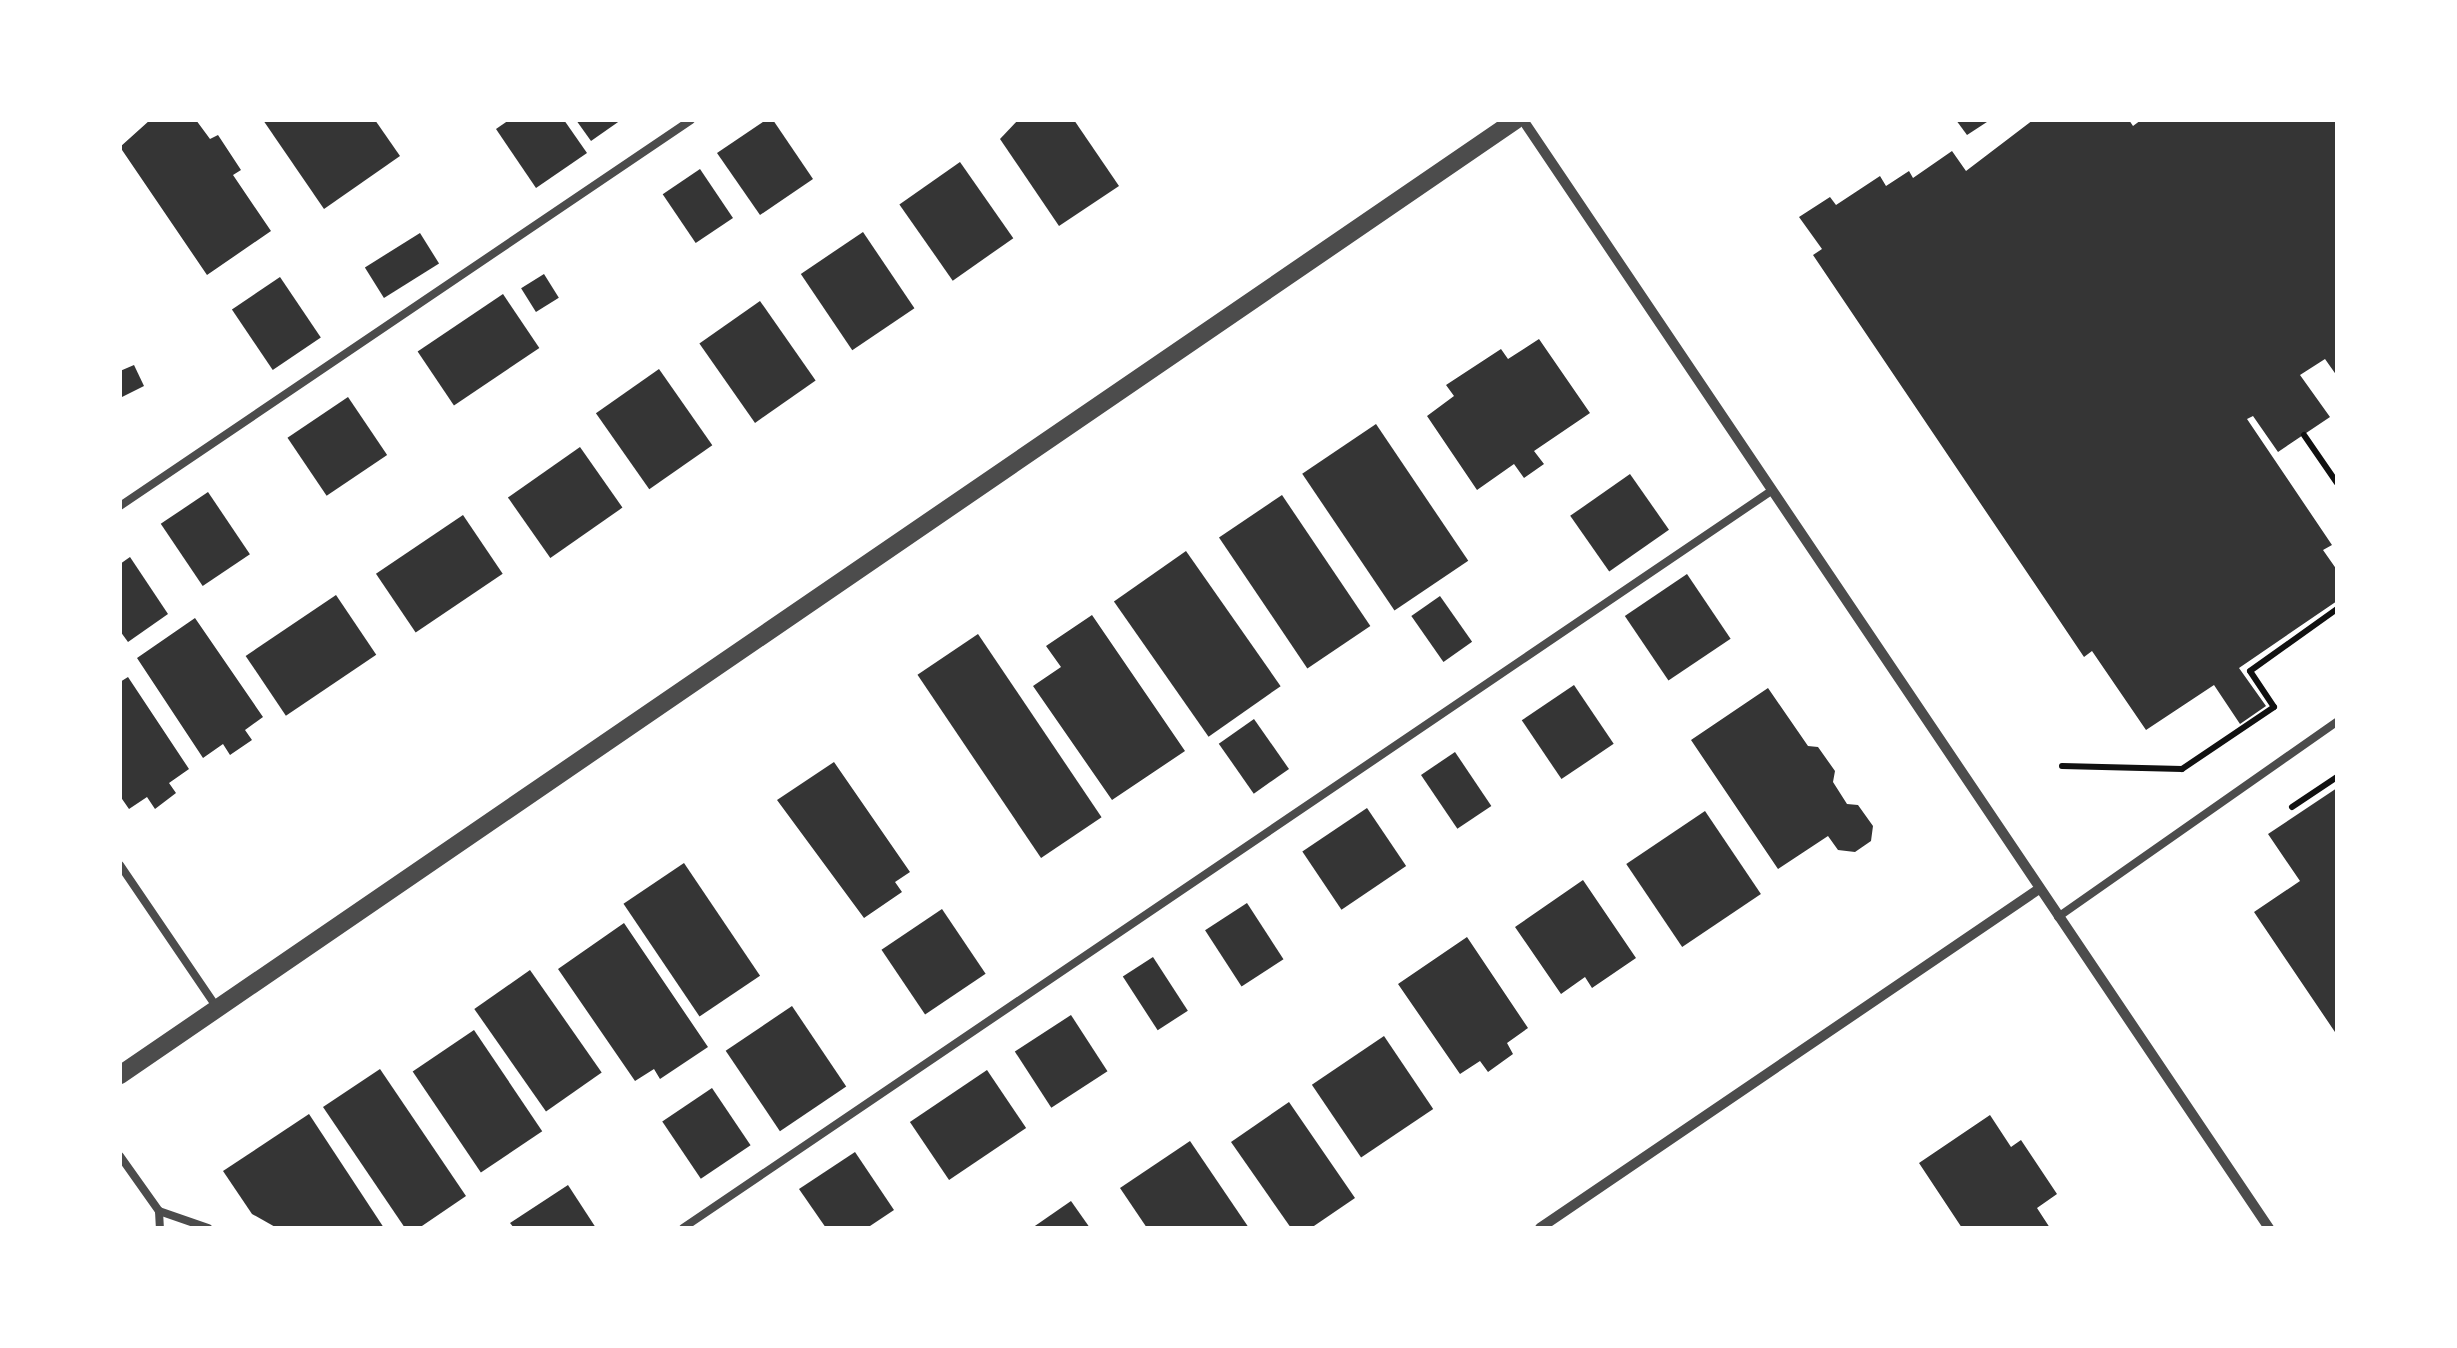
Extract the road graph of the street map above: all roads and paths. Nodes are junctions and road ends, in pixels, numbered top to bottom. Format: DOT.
graph roads {
  1 [pos="691,120"];
  2 [pos="1520,120"];
  3 [pos="2304,434"];
  4 [pos="2337,483"];
  5 [pos="1771,491"];
  6 [pos="120,506"];
  7 [pos="2337,609"];
  8 [pos="2337,722"];
  9 [pos="2062,766"];
  10 [pos="120,865"];
  11 [pos="2038,889"];
  12 [pos="2058,917"];
  13 [pos="215,1005"];
  14 [pos="120,1074"];
  15 [pos="120,1156"];
  16 [pos="159,1211"];
  17 [pos="160,1228"];
  18 [pos="208,1228"];
  19 [pos="683,1228"];
  20 [pos="1540,1228"];
  21 [pos="2269,1228"];
  1 -- 6 [label="lane"];
  2 -- 5 [label="street"];
  2 -- 13 [label="street"];
  3 -- 4 [label="path"];
  5 -- 11 [label="street"];
  5 -- 19 [label="lane"];
  7 -- 9 [label="path"];
  8 -- 12 [label="lane"];
  10 -- 13 [label="lane"];
  11 -- 12 [label="street"];
  11 -- 20 [label="street"];
  12 -- 21 [label="street"];
  13 -- 14 [label="street"];
  15 -- 16 [label="lane"];
  16 -- 17 [label="lane"];
  16 -- 18 [label="lane"];
}
